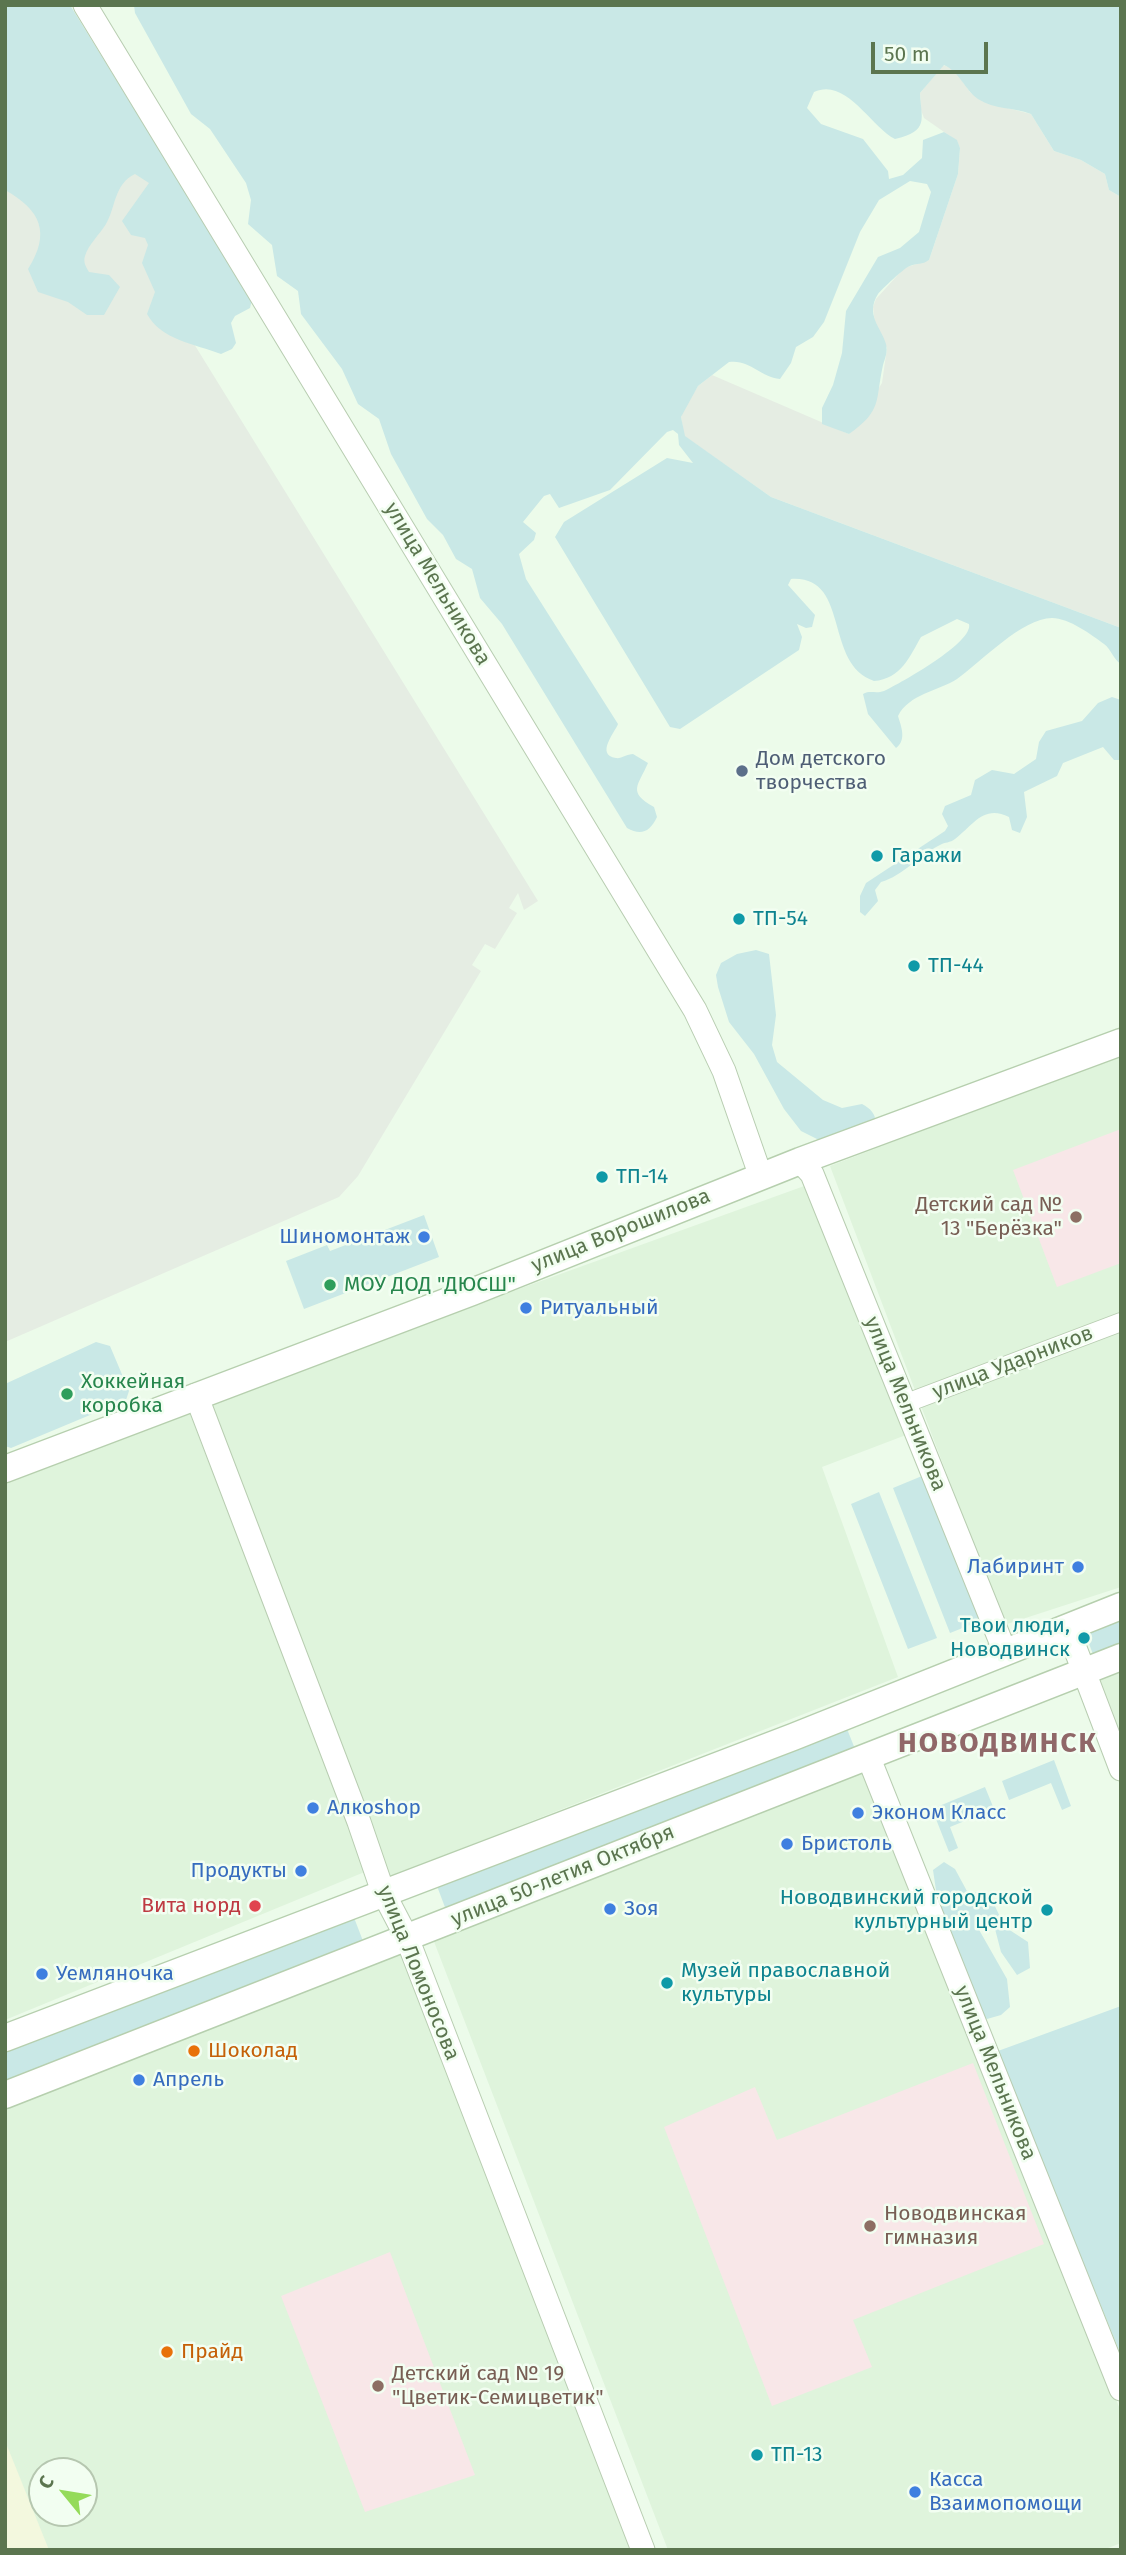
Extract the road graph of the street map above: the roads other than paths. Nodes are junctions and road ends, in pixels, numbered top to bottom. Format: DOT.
graph roads {
  1 [pos="85,5"];
  2 [pos="1121,1042"];
  3 [pos="800,1161"];
  4 [pos="761,1177"];
  5 [pos="1121,1322"];
  6 [pos="196,1395"];
  7 [pos="904,1404"];
  8 [pos="5,1469"];
  9 [pos="1121,1606"];
  10 [pos="1067,1627"];
  11 [pos="1005,1652"];
  12 [pos="1121,1657"];
  13 [pos="1084,1672"];
  14 [pos="868,1756"];
  15 [pos="1121,1769"];
  16 [pos="383,1892"];
  17 [pos="407,1938"];
  18 [pos="5,2038"];
  19 [pos="5,2095"];
  20 [pos="1121,2389"];
  21 [pos="643,2550"];
  1 -- 4 [label="street, улица Мельникова"];
  2 -- 3 [label="main road, улица Ворошилова"];
  3 -- 4 [label="main road, улица Ворошилова"];
  3 -- 7 [label="street, улица Мельникова"];
  4 -- 6 [label="main road, улица Ворошилова"];
  5 -- 7 [label="street, улица Ударников"];
  6 -- 8 [label="main road, улица Ворошилова"];
  6 -- 16 [label="street, улица Ломоносова"];
  7 -- 11 [label="street, улица Мельникова"];
  9 -- 10 [label="main road"];
  10 -- 11 [label="main road"];
  10 -- 13 [label="street"];
  11 -- 16 [label="main road"];
  12 -- 13 [label="main road, улица 50-летия Октября"];
  13 -- 14 [label="main road, улица 50-летия Октября"];
  13 -- 15 [label="street"];
  14 -- 17 [label="main road, улица 50-летия Октября"];
  14 -- 20 [label="street, улица Мельникова"];
  16 -- 17 [label="street, улица Ломоносова"];
  16 -- 18 [label="main road"];
  17 -- 19 [label="main road, улица 50-летия Октября"];
  17 -- 21 [label="street, улица Ломоносова"];
}
